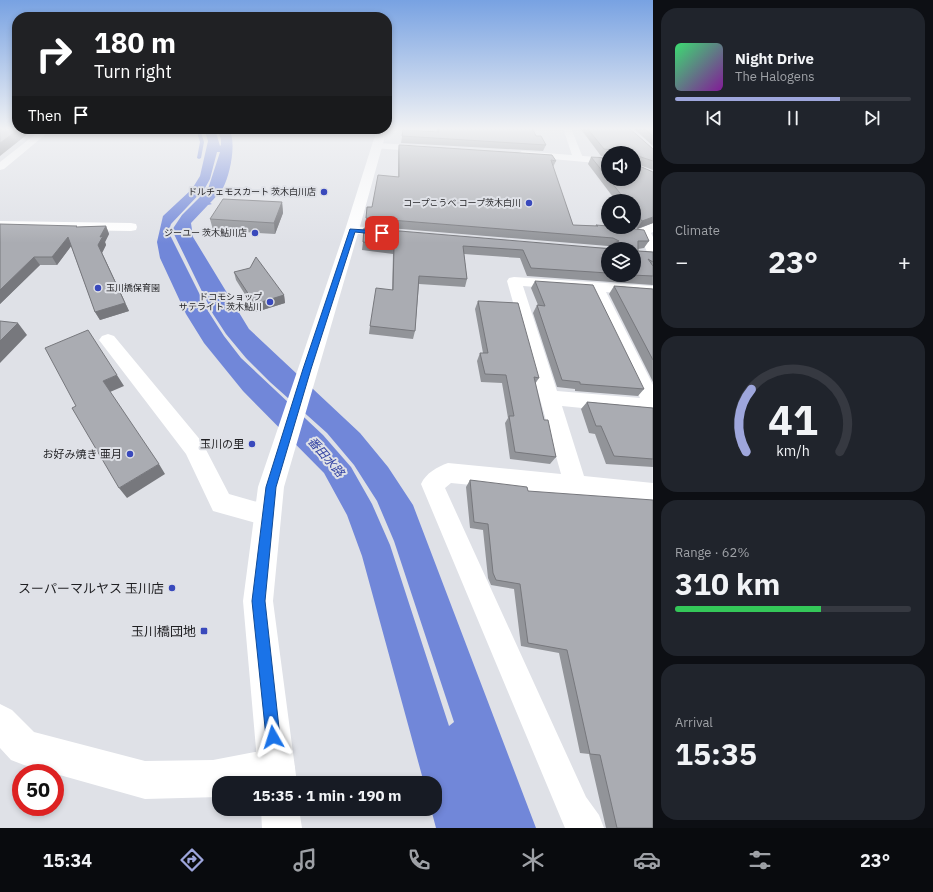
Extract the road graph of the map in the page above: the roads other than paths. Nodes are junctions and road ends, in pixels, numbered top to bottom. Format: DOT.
graph roads {
  1 [pos="372,167"];
  2 [pos="0,225"];
  3 [pos="131,227"];
  4 [pos="653,227"];
  5 [pos="352,230"];
  6 [pos="406,235"];
  7 [pos="649,253"];
  8 [pos="596,287"];
  9 [pos="653,291"];
  10 [pos="108,340"];
  11 [pos="550,398"];
  12 [pos="653,406"];
  13 [pos="576,486"];
  14 [pos="653,493"];
  15 [pos="267,514"];
  16 [pos="0,722"];
  17 [pos="277,775"];
  18 [pos="281,816"];
  19 [pos="282,828"];
  20 [pos="586,828"];
  1 -- 5 [label="main road"];
  2 -- 3 [label="street"];
  4 -- 7 [label="street"];
  5 -- 6 [label="street"];
  5 -- 15 [label="main road"];
  8 -- 9 [label="street"];
  8 -- 11 [label="street"];
  8 -- 12 [label="street"];
  10 -- 15 [label="street"];
  11 -- 12 [label="street"];
  11 -- 13 [label="street"];
  13 -- 14 [label="street"];
  13 -- 20 [label="street"];
  15 -- 17 [label="main road"];
  16 -- 17 [label="main road"];
  18 -- 19 [label="main road"];
}
